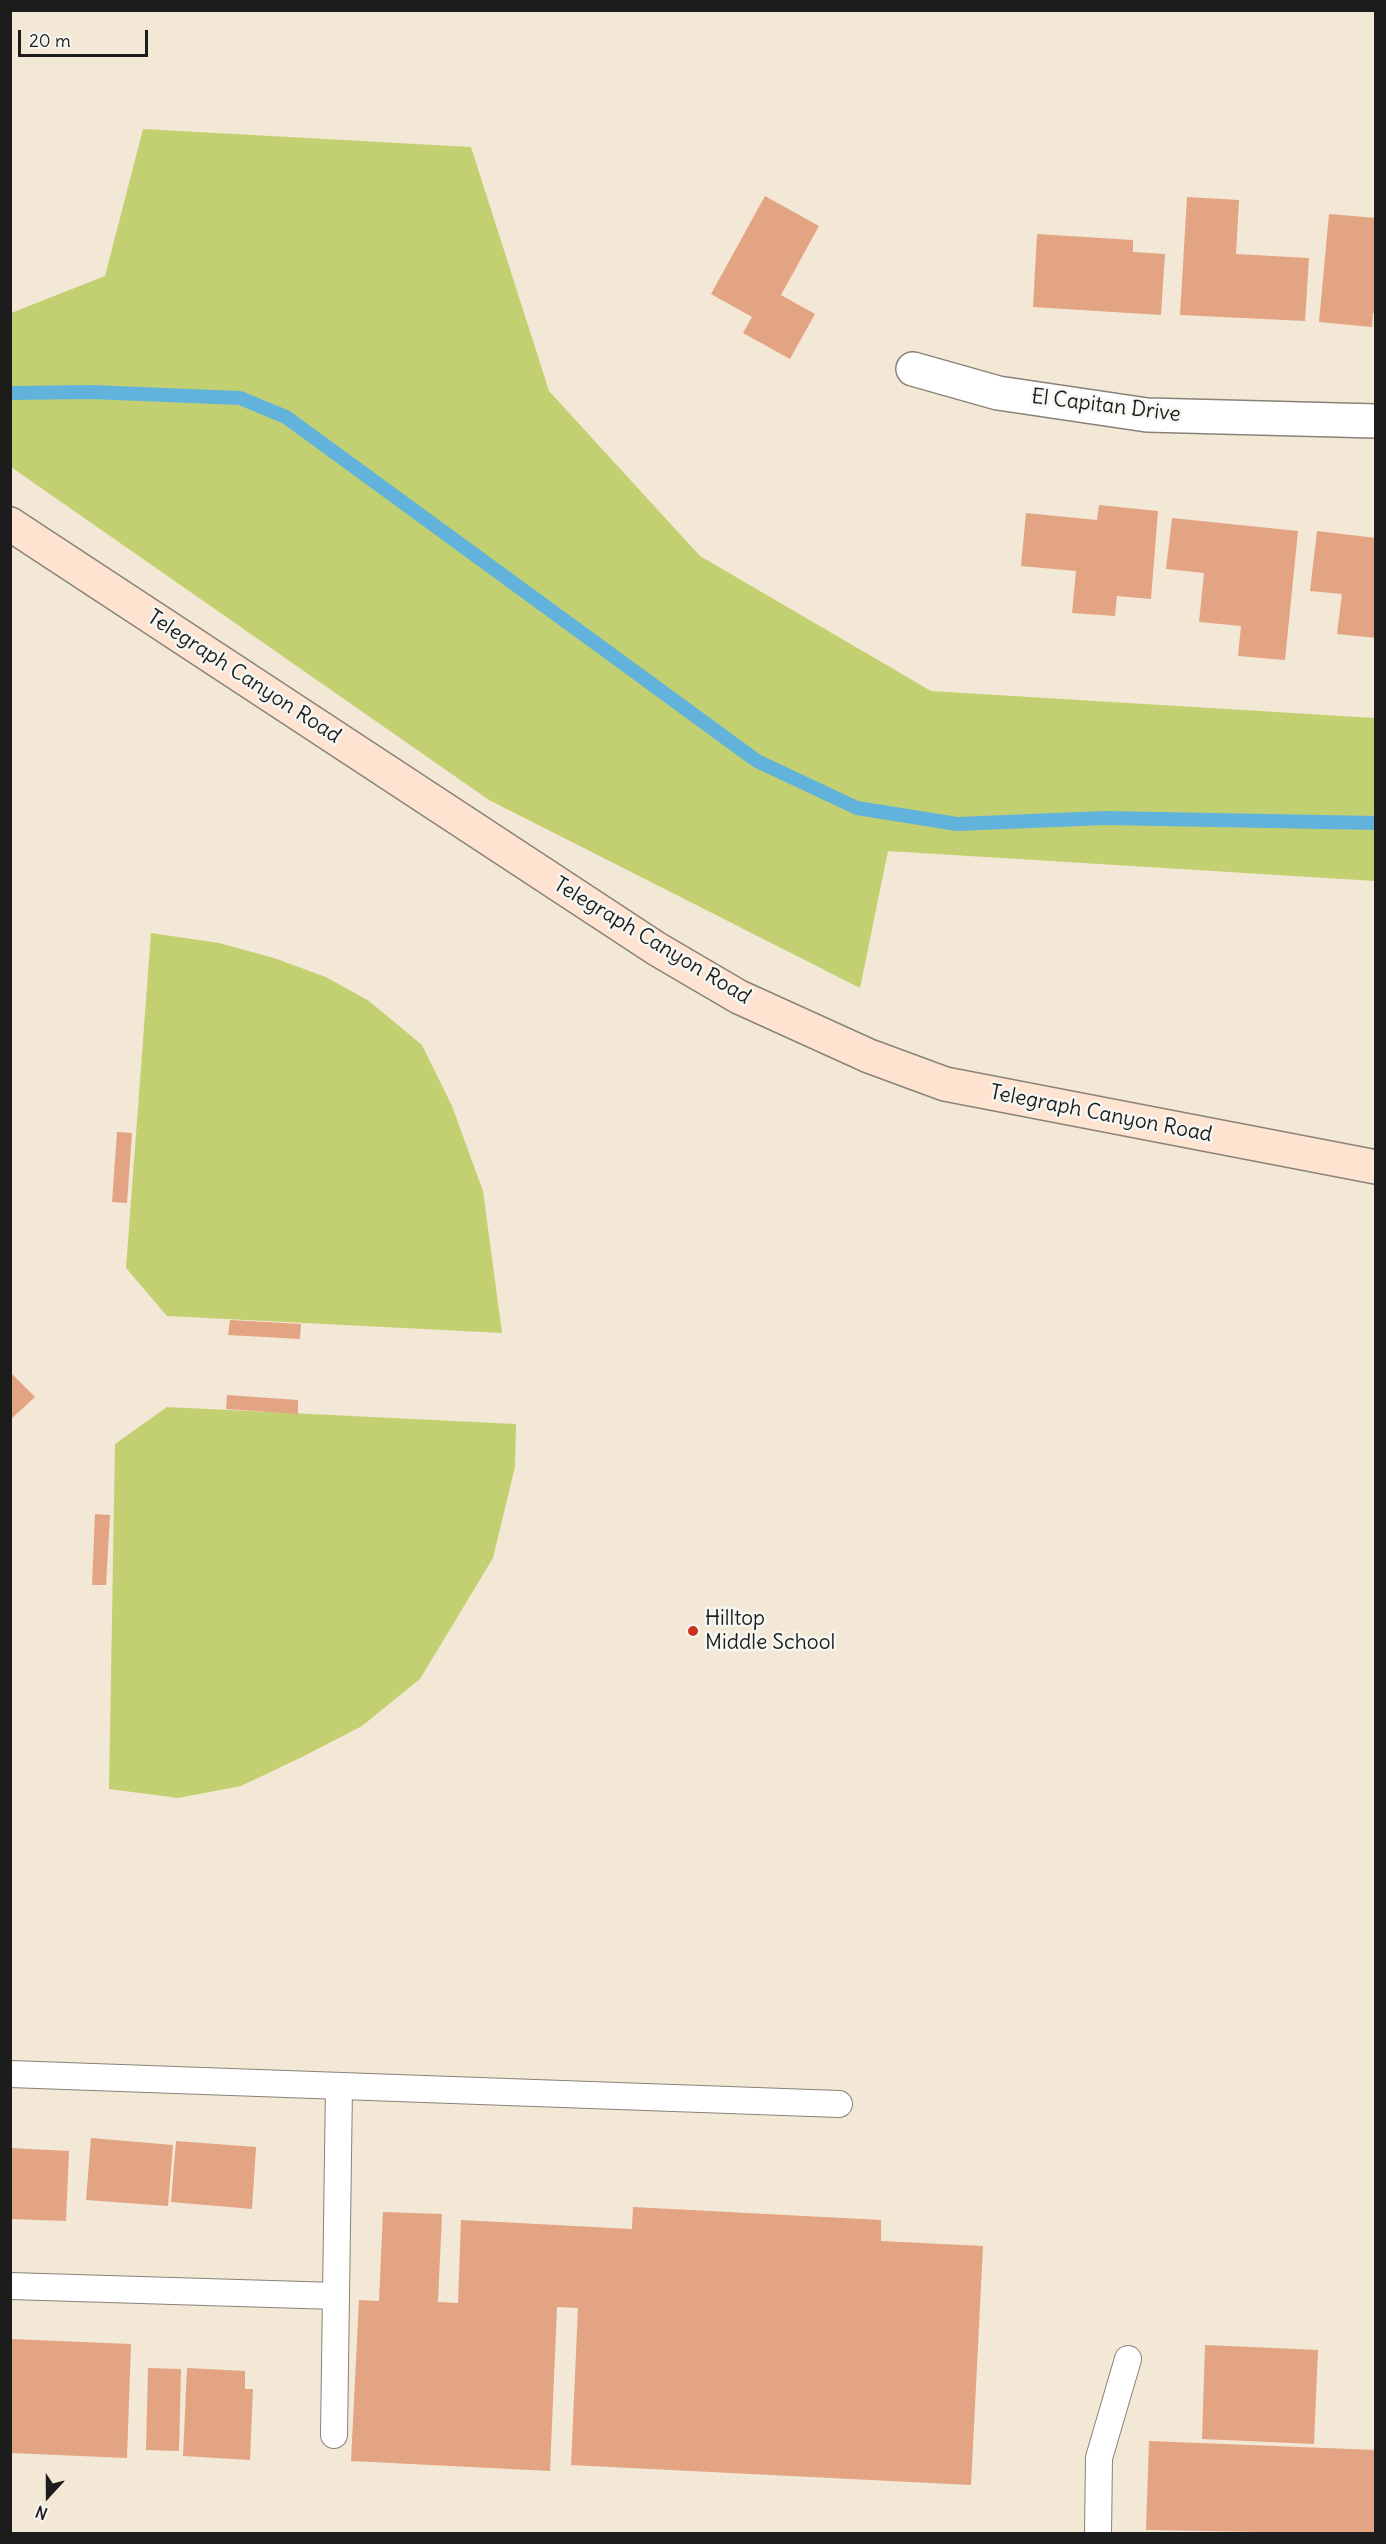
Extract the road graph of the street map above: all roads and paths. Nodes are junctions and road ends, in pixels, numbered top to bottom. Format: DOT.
graph roads {
  1 [pos="913,369"];
  2 [pos="1376,421"];
  3 [pos="10,524"];
  4 [pos="1376,1167"];
  5 [pos="10,2074"];
  6 [pos="339,2086"];
  7 [pos="839,2104"];
  8 [pos="10,2286"];
  9 [pos="336,2295"];
  10 [pos="1128,2360"];
  11 [pos="334,2435"];
  12 [pos="1098,2534"];
  1 -- 2 [label="street, El Capitan Drive"];
  3 -- 4 [label="street, Telegraph Canyon Road"];
  5 -- 6 [label="lane"];
  6 -- 7 [label="lane"];
  6 -- 9 [label="lane"];
  8 -- 9 [label="lane"];
  9 -- 11 [label="lane"];
  10 -- 12 [label="lane"];
}
